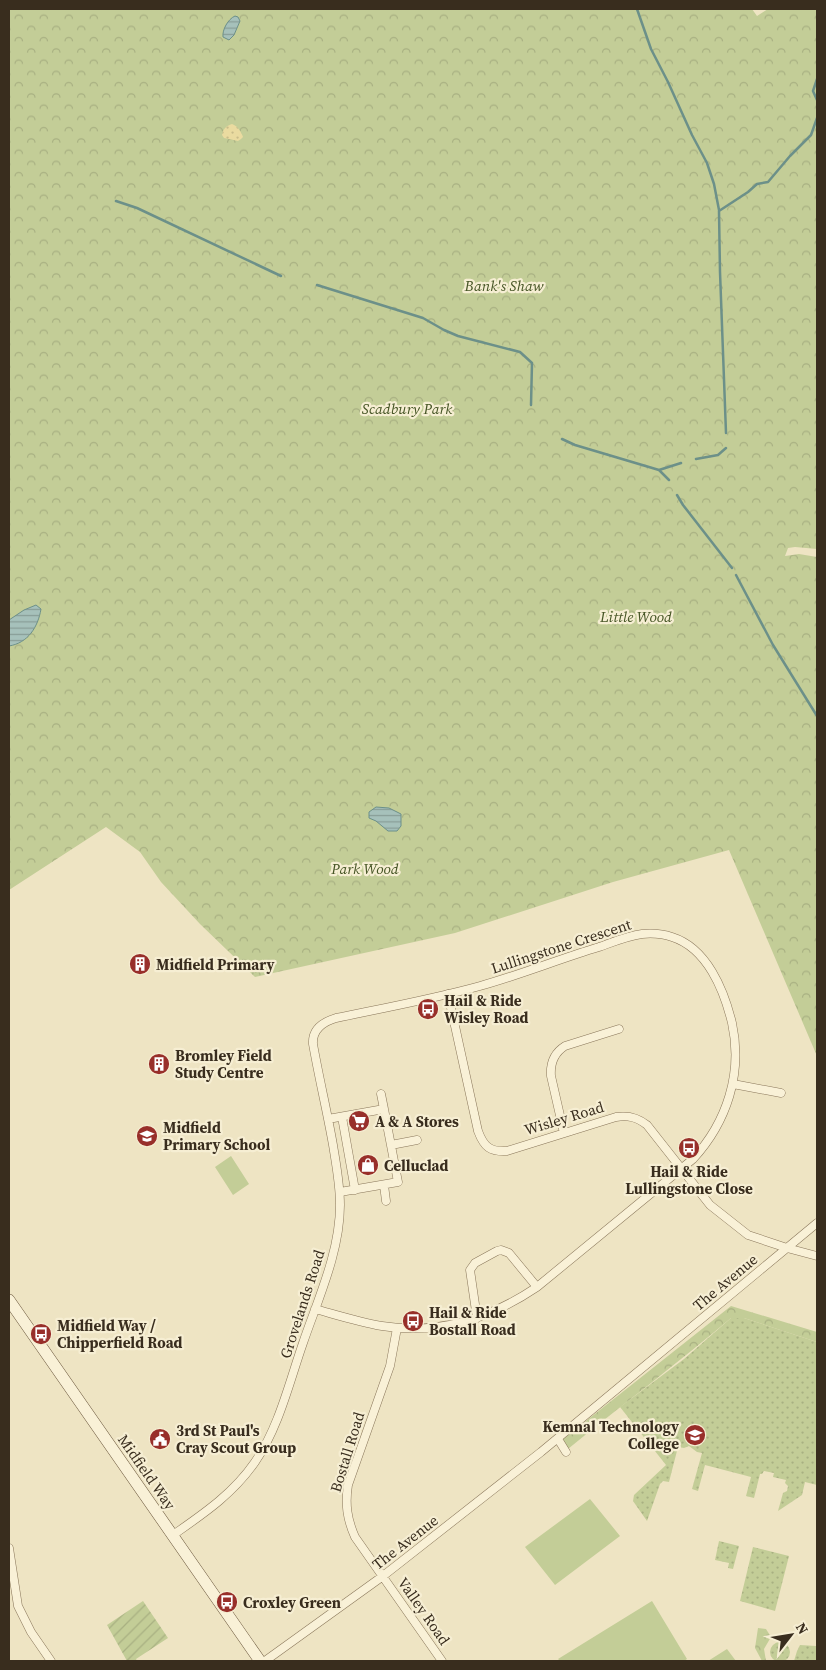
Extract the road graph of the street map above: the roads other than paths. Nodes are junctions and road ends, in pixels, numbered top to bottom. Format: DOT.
graph roads {
  1 [pos="448,994"];
  2 [pos="619,1029"];
  3 [pos="312,1038"];
  4 [pos="733,1084"];
  5 [pos="781,1093"];
  6 [pos="381,1094"];
  7 [pos="384,1109"];
  8 [pos="342,1117"];
  9 [pos="328,1119"];
  10 [pos="564,1133"];
  11 [pos="417,1140"];
  12 [pos="391,1145"];
  13 [pos="681,1169"];
  14 [pos="384,1185"];
  15 [pos="355,1190"];
  16 [pos="340,1192"];
  17 [pos="386,1201"];
  18 [pos="817,1223"];
  19 [pos="787,1248"];
  20 [pos="817,1256"];
  21 [pos="537,1287"];
  22 [pos="9,1300"];
  23 [pos="315,1309"];
  24 [pos="477,1318"];
  25 [pos="397,1328"];
  26 [pos="558,1439"];
  27 [pos="566,1452"];
  28 [pos="173,1535"];
  29 [pos="9,1548"];
  30 [pos="383,1576"];
  31 [pos="12,1595"];
  32 [pos="51,1661"];
  33 [pos="260,1661"];
  34 [pos="264,1661"];
  35 [pos="442,1661"];
  1 -- 3 [label="street, Lullingstone Crescent"];
  1 -- 4 [label="street, Lullingstone Crescent"];
  1 -- 10 [label="street, Wisley Road"];
  2 -- 10 [label="street"];
  3 -- 9 [label="street, Grovelands Road"];
  4 -- 5 [label="street"];
  4 -- 13 [label="street, Lullingstone Crescent"];
  6 -- 7 [label="street"];
  7 -- 8 [label="street"];
  7 -- 12 [label="street"];
  8 -- 9 [label="street"];
  8 -- 15 [label="street"];
  9 -- 16 [label="street, Grovelands Road"];
  10 -- 13 [label="street, Wisley Road"];
  11 -- 12 [label="street"];
  12 -- 14 [label="street"];
  13 -- 19 [label="street, Wisley Road"];
  13 -- 21 [label="street, Lullingstone Crescent"];
  14 -- 15 [label="street"];
  14 -- 17 [label="street"];
  15 -- 16 [label="street"];
  16 -- 23 [label="street, Grovelands Road"];
  18 -- 19 [label="street, The Avenue"];
  19 -- 20 [label="street, Wisley Road"];
  19 -- 26 [label="street, The Avenue"];
  21 -- 24 [label="street, Lullingstone Crescent"];
  21 -- 24 [label="street"];
  22 -- 28 [label="street, Midfield Way"];
  23 -- 25 [label="street, Lullingstone Crescent"];
  23 -- 28 [label="street, Grovelands Road"];
  24 -- 25 [label="street, Lullingstone Crescent"];
  25 -- 30 [label="street, Bostall Road"];
  26 -- 27 [label="street"];
  26 -- 30 [label="street, The Avenue"];
  28 -- 33 [label="street, Midfield Way"];
  29 -- 31 [label="street"];
  30 -- 34 [label="street, The Avenue"];
  30 -- 35 [label="street, Valley Road"];
  31 -- 32 [label="street"];
}
